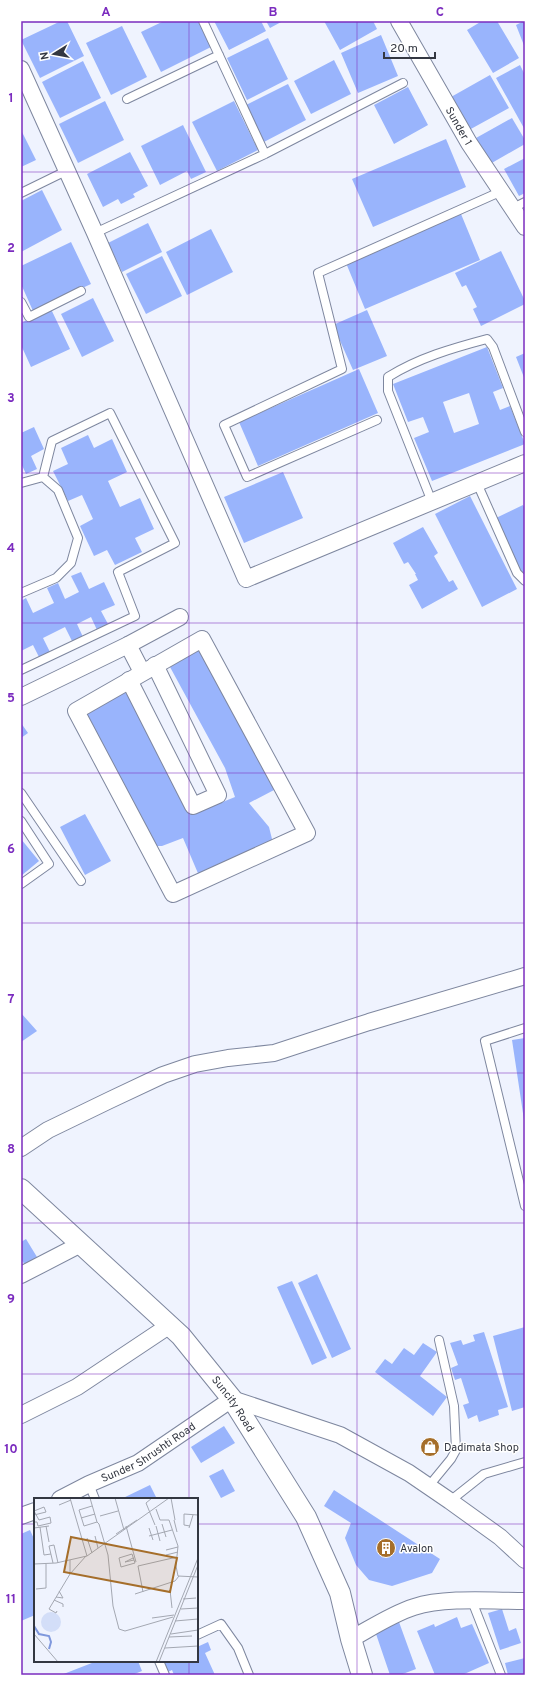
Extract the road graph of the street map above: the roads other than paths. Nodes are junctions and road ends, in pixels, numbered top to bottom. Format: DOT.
graph roads {
  1 [pos="204,21"];
  2 [pos="399,21"];
  3 [pos="219,55"];
  4 [pos="21,69"];
  5 [pos="403,83"];
  6 [pos="126,99"];
  7 [pos="265,154"];
  8 [pos="66,171"];
  9 [pos="502,191"];
  10 [pos="21,193"];
  11 [pos="519,205"];
  12 [pos="525,227"];
  13 [pos="95,233"];
  14 [pos="82,291"];
  15 [pos="21,302"];
  16 [pos="377,420"];
  17 [pos="525,432"];
  18 [pos="525,463"];
  19 [pos="43,477"];
  20 [pos="21,483"];
  21 [pos="477,483"];
  22 [pos="432,502"];
  23 [pos="525,581"];
  24 [pos="21,593"];
  25 [pos="180,617"];
  26 [pos="128,645"];
  27 [pos="21,670"];
  28 [pos="142,672"];
  29 [pos="21,697"];
  30 [pos="21,793"];
  31 [pos="21,821"];
  32 [pos="81,881"];
  33 [pos="21,884"];
  34 [pos="525,976"];
  35 [pos="525,1028"];
  36 [pos="21,1148"];
  37 [pos="21,1188"];
  38 [pos="525,1206"];
  39 [pos="81,1244"];
  40 [pos="21,1275"];
  41 [pos="170,1325"];
  42 [pos="439,1340"];
  43 [pos="232,1399"];
  44 [pos="21,1415"];
  45 [pos="525,1462"];
  46 [pos="89,1484"];
  47 [pos="428,1487"];
  48 [pos="62,1498"];
  49 [pos="95,1498"];
  50 [pos="450,1500"];
  51 [pos="34,1511"];
  52 [pos="21,1516"];
  53 [pos="525,1560"];
  54 [pos="472,1600"];
  55 [pos="525,1601"];
  56 [pos="198,1635"];
  57 [pos="351,1639"];
  58 [pos="159,1662"];
  59 [pos="165,1675"];
  60 [pos="249,1675"];
  61 [pos="362,1675"];
  62 [pos="501,1675"];
  1 -- 3 [label="lane"];
  2 -- 9 [label="street, Sunder 1"];
  3 -- 6 [label="lane"];
  3 -- 7 [label="lane"];
  4 -- 8 [label="street"];
  5 -- 7 [label="lane"];
  7 -- 13 [label="lane"];
  8 -- 10 [label="lane"];
  8 -- 13 [label="street"];
  9 -- 11 [label="street, Sunder 1"];
  9 -- 16 [label="lane"];
  11 -- 12 [label="street, Sunder 1"];
  13 -- 22 [label="street"];
  14 -- 15 [label="lane"];
  17 -- 22 [label="lane"];
  18 -- 21 [label="street"];
  19 -- 20 [label="lane"];
  19 -- 24 [label="lane"];
  19 -- 27 [label="lane"];
  21 -- 22 [label="street"];
  21 -- 23 [label="lane"];
  25 -- 26 [label="street"];
  26 -- 28 [label="street"];
  26 -- 29 [label="street"];
  28 -- 28 [label="street"];
  28 -- 28 [label="street"];
  30 -- 32 [label="lane"];
  31 -- 33 [label="lane"];
  34 -- 36 [label="street"];
  35 -- 38 [label="lane"];
  37 -- 39 [label="street, Suncity Road"];
  39 -- 40 [label="street"];
  39 -- 41 [label="street, Suncity Road"];
  41 -- 43 [label="street, Suncity Road"];
  41 -- 44 [label="street"];
  42 -- 47 [label="lane"];
  43 -- 46 [label="street, Sunder Shrushti Road"];
  43 -- 47 [label="street"];
  43 -- 57 [label="street, Suncity Road"];
  45 -- 50 [label="lane"];
  46 -- 48 [label="street, Sunder Shrushti Road"];
  46 -- 49 [label="lane"];
  47 -- 50 [label="street"];
  50 -- 53 [label="street"];
  51 -- 52 [label="street"];
  54 -- 55 [label="street"];
  54 -- 57 [label="street"];
  54 -- 62 [label="lane"];
  56 -- 60 [label="lane"];
  57 -- 61 [label="street, Suncity Road"];
  58 -- 59 [label="lane"];
}
